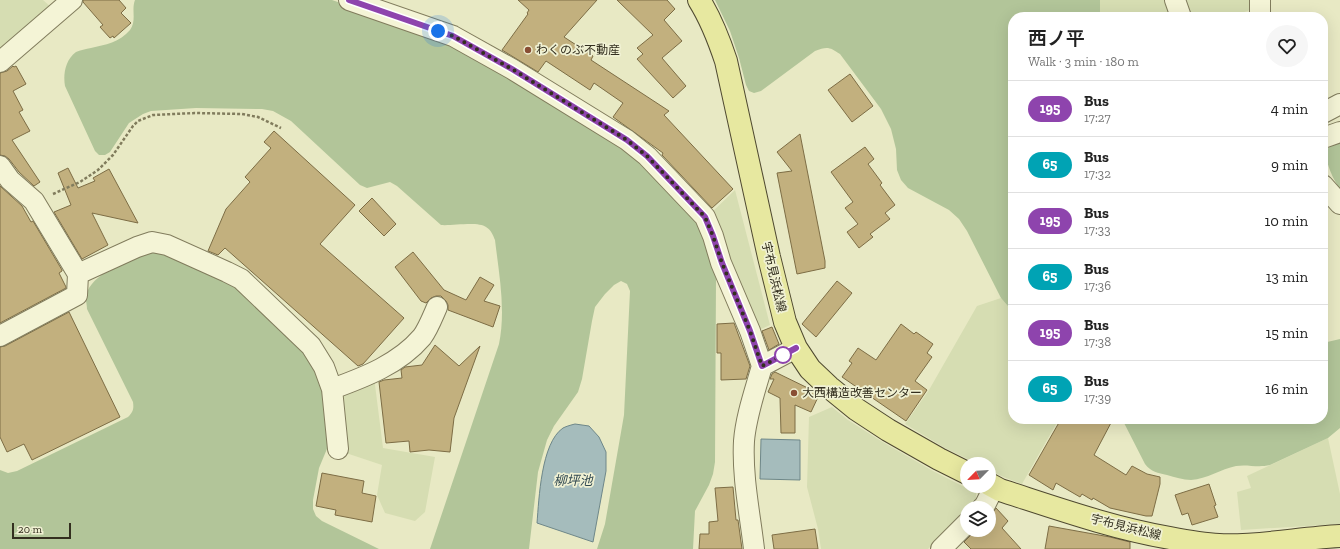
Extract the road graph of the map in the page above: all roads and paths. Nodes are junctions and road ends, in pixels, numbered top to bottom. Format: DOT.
graph roads {
  1 [pos="72,0"];
  2 [pos="349,0"];
  3 [pos="699,0"];
  4 [pos="1175,0"];
  5 [pos="1179,12"];
  6 [pos="0,62"];
  7 [pos="1340,104"];
  8 [pos="1328,110"];
  9 [pos="281,128"];
  10 [pos="1340,132"];
  11 [pos="1328,136"];
  12 [pos="0,166"];
  13 [pos="1328,191"];
  14 [pos="34,201"];
  15 [pos="1340,204"];
  16 [pos="78,274"];
  17 [pos="437,307"];
  18 [pos="0,336"];
  19 [pos="796,348"];
  20 [pos="762,366"];
  21 [pos="332,389"];
  22 [pos="338,449"];
  23 [pos="960,470"];
  24 [pos="996,488"];
  25 [pos="960,530"];
  26 [pos="1340,536"];
  27 [pos="754,549"];
  28 [pos="941,549"];
  1 -- 6 [label="street"];
  2 -- 20 [label="street"];
  3 -- 19 [label="main road, 宇布見浜松線"];
  4 -- 5 [label="street"];
  7 -- 8 [label="street"];
  9 -- 14 [label="path"];
  10 -- 11 [label="street"];
  12 -- 14 [label="street"];
  13 -- 15 [label="street"];
  14 -- 16 [label="street"];
  16 -- 18 [label="street"];
  16 -- 21 [label="street"];
  17 -- 21 [label="street"];
  19 -- 20 [label="street"];
  19 -- 23 [label="main road, 宇布見浜松線"];
  20 -- 27 [label="street"];
  21 -- 22 [label="street"];
  24 -- 26 [label="main road, 宇布見浜松線"];
  25 -- 28 [label="street"];
}
